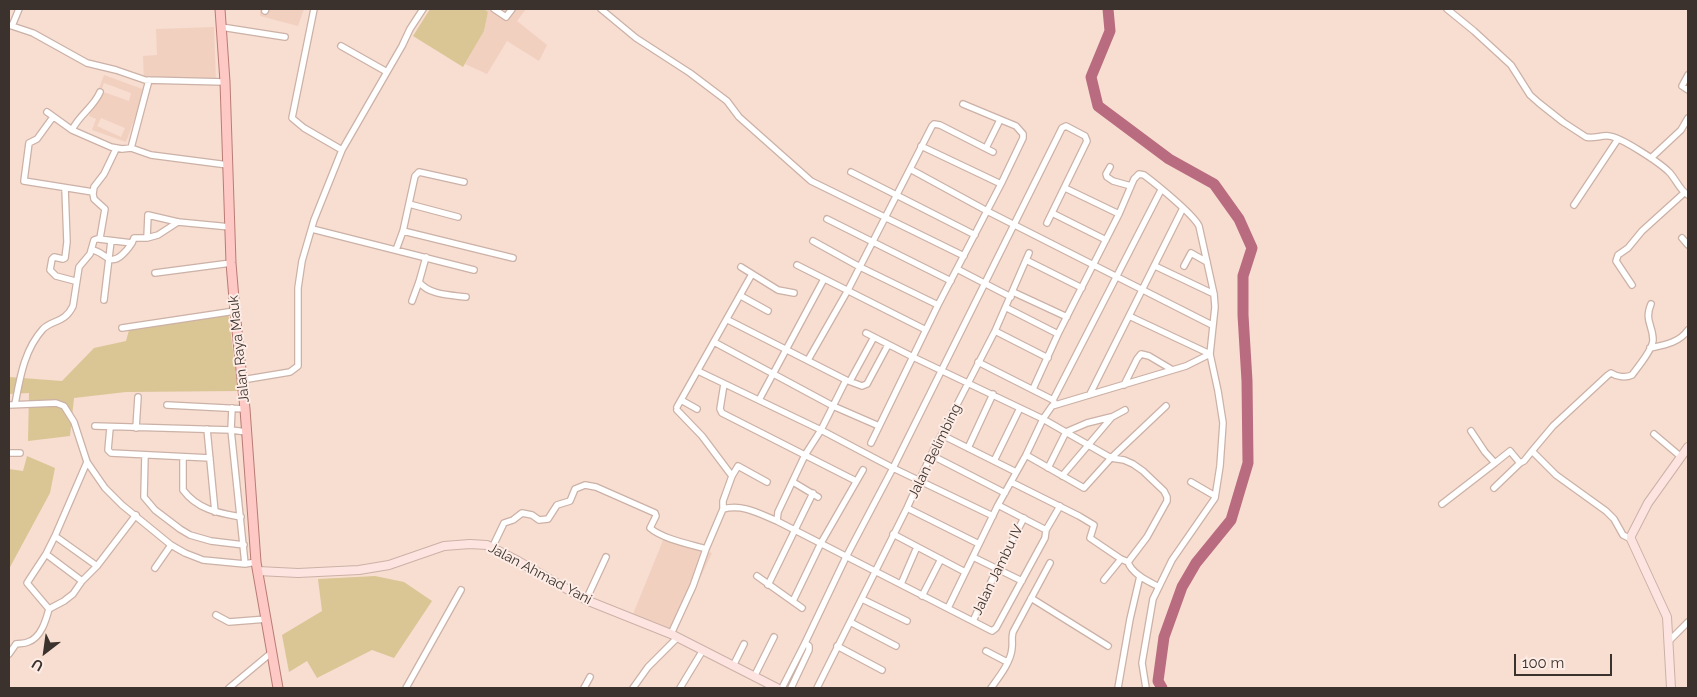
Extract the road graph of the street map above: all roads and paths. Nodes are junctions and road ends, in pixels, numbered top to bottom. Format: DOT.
graph roads {
  1 [pos="19,9"];
  2 [pos="220,9"];
  3 [pos="314,9"];
  4 [pos="423,9"];
  5 [pos="494,9"];
  6 [pos="512,9"];
  7 [pos="600,9"];
  8 [pos="1446,9"];
  9 [pos="11,26"];
  10 [pos="221,27"];
  11 [pos="285,37"];
  12 [pos="341,46"];
  13 [pos="387,72"];
  14 [pos="1688,75"];
  15 [pos="149,80"];
  16 [pos="226,82"];
  17 [pos="1688,90"];
  18 [pos="100,92"];
  19 [pos="963,104"];
  20 [pos="47,112"];
  21 [pos="53,117"];
  22 [pos="1688,118"];
  23 [pos="1000,120"];
  24 [pos="72,130"];
  25 [pos="1618,139"];
  26 [pos="921,146"];
  27 [pos="131,148"];
  28 [pos="986,148"];
  29 [pos="116,149"];
  30 [pos="342,150"];
  31 [pos="993,152"];
  32 [pos="1651,158"];
  33 [pos="228,165"];
  34 [pos="1110,167"];
  35 [pos="910,169"];
  36 [pos="851,172"];
  37 [pos="464,182"];
  38 [pos="1001,184"];
  39 [pos="1131,186"];
  40 [pos="66,188"];
  41 [pos="1064,188"];
  42 [pos="1161,190"];
  43 [pos="93,192"];
  44 [pos="896,194"];
  45 [pos="1686,194"];
  46 [pos="410,204"];
  47 [pos="1574,205"];
  48 [pos="1183,208"];
  49 [pos="987,211"];
  50 [pos="1052,213"];
  51 [pos="1120,214"];
  52 [pos="458,217"];
  53 [pos="884,218"];
  54 [pos="827,219"];
  55 [pos="178,222"];
  56 [pos="1014,224"];
  57 [pos="1047,224"];
  58 [pos="230,227"];
  59 [pos="312,229"];
  60 [pos="403,231"];
  61 [pos="975,235"];
  62 [pos="147,238"];
  63 [pos="1682,238"];
  64 [pos="99,240"];
  65 [pos="1106,240"];
  66 [pos="111,241"];
  67 [pos="812,241"];
  68 [pos="873,242"];
  69 [pos="132,244"];
  70 [pos="1688,245"];
  71 [pos="92,250"];
  72 [pos="396,250"];
  73 [pos="1029,253"];
  74 [pos="964,256"];
  75 [pos="426,257"];
  76 [pos="513,258"];
  77 [pos="110,259"];
  78 [pos="1026,260"];
  79 [pos="1207,262"];
  80 [pos="231,263"];
  81 [pos="797,265"];
  82 [pos="1094,265"];
  83 [pos="1155,266"];
  84 [pos="1184,266"];
  85 [pos="741,267"];
  86 [pos="860,267"];
  87 [pos="957,269"];
  88 [pos="474,270"];
  89 [pos="155,273"];
  90 [pos="752,274"];
  91 [pos="1117,276"];
  92 [pos="824,279"];
  93 [pos="76,281"];
  94 [pos="951,281"];
  95 [pos="419,282"];
  96 [pos="986,283"];
  97 [pos="1632,285"];
  98 [pos="1082,288"];
  99 [pos="1143,288"];
  100 [pos="848,290"];
  101 [pos="794,294"];
  102 [pos="1012,294"];
  103 [pos="1214,294"];
  104 [pos="740,296"];
  105 [pos="466,297"];
  106 [pos="104,300"];
  107 [pos="412,301"];
  108 [pos="1651,304"];
  109 [pos="938,305"];
  110 [pos="1007,308"];
  111 [pos="234,311"];
  112 [pos="768,311"];
  113 [pos="1129,316"];
  114 [pos="1066,317"];
  115 [pos="728,320"];
  116 [pos="1212,325"];
  117 [pos="122,328"];
  118 [pos="926,330"];
  119 [pos="995,331"];
  120 [pos="1688,332"];
  121 [pos="866,333"];
  122 [pos="1058,334"];
  123 [pos="874,337"];
  124 [pos="714,342"];
  125 [pos="888,344"];
  126 [pos="786,348"];
  127 [pos="1650,348"];
  128 [pos="1210,354"];
  129 [pos="913,358"];
  130 [pos="1048,358"];
  131 [pos="808,360"];
  132 [pos="978,362"];
  133 [pos="1171,369"];
  134 [pos="698,371"];
  135 [pos="942,371"];
  136 [pos="773,374"];
  137 [pos="242,380"];
  138 [pos="848,381"];
  139 [pos="968,383"];
  140 [pos="724,384"];
  141 [pos="1124,385"];
  142 [pos="1033,389"];
  143 [pos="994,394"];
  144 [pos="1090,394"];
  145 [pos="138,398"];
  146 [pos="681,400"];
  147 [pos="759,400"];
  148 [pos="1054,402"];
  149 [pos="12,404"];
  150 [pos="167,405"];
  151 [pos="833,406"];
  152 [pos="1166,406"];
  153 [pos="232,408"];
  154 [pos="1020,408"];
  155 [pos="246,409"];
  156 [pos="698,409"];
  157 [pos="1125,410"];
  158 [pos="1112,417"];
  159 [pos="1044,419"];
  160 [pos="95,426"];
  161 [pos="879,426"];
  162 [pos="110,428"];
  163 [pos="136,428"];
  164 [pos="207,429"];
  165 [pos="231,430"];
  166 [pos="821,430"];
  167 [pos="247,432"];
  168 [pos="1066,432"];
  169 [pos="1471,432"];
  170 [pos="1654,434"];
  171 [pos="942,435"];
  172 [pos="871,443"];
  173 [pos="1089,444"];
  174 [pos="1688,446"];
  175 [pos="968,448"];
  176 [pos="1532,451"];
  177 [pos="9,453"];
  178 [pos="20,453"];
  179 [pos="145,455"];
  180 [pos="806,455"];
  181 [pos="931,455"];
  182 [pos="1026,456"];
  183 [pos="1680,456"];
  184 [pos="183,457"];
  185 [pos="210,458"];
  186 [pos="1111,458"];
  187 [pos="994,461"];
  188 [pos="87,462"];
  189 [pos="1520,462"];
  190 [pos="1495,463"];
  191 [pos="893,468"];
  192 [pos="1048,468"];
  193 [pos="863,470"];
  194 [pos="1016,472"];
  195 [pos="732,476"];
  196 [pos="1062,476"];
  197 [pos="920,480"];
  198 [pos="856,481"];
  199 [pos="766,482"];
  200 [pos="793,482"];
  201 [pos="1011,482"];
  202 [pos="1191,482"];
  203 [pos="1494,488"];
  204 [pos="1005,493"];
  205 [pos="1215,496"];
  206 [pos="1442,504"];
  207 [pos="998,505"];
  208 [pos="1060,506"];
  209 [pos="907,508"];
  210 [pos="722,509"];
  211 [pos="215,512"];
  212 [pos="136,515"];
  213 [pos="993,516"];
  214 [pos="241,517"];
  215 [pos="1024,518"];
  216 [pos="777,521"];
  217 [pos="794,529"];
  218 [pos="1046,530"];
  219 [pos="893,534"];
  220 [pos="54,536"];
  221 [pos="1631,539"];
  222 [pos="821,543"];
  223 [pos="979,544"];
  224 [pos="171,545"];
  225 [pos="244,546"];
  226 [pos="917,547"];
  227 [pos="492,548"];
  228 [pos="706,549"];
  229 [pos="46,554"];
  230 [pos="606,557"];
  231 [pos="846,557"];
  232 [pos="973,557"];
  233 [pos="1121,559"];
  234 [pos="941,560"];
  235 [pos="1128,562"];
  236 [pos="1050,563"];
  237 [pos="245,564"];
  238 [pos="97,566"];
  239 [pos="257,566"];
  240 [pos="155,568"];
  241 [pos="997,569"];
  242 [pos="874,570"];
  243 [pos="966,572"];
  244 [pos="756,576"];
  245 [pos="1140,576"];
  246 [pos="82,580"];
  247 [pos="1104,580"];
  248 [pos="1022,581"];
  249 [pos="768,584"];
  250 [pos="900,584"];
  251 [pos="1159,587"];
  252 [pos="462,590"];
  253 [pos="922,596"];
  254 [pos="1031,598"];
  255 [pos="862,599"];
  256 [pos="586,600"];
  257 [pos="793,601"];
  258 [pos="802,608"];
  259 [pos="948,608"];
  260 [pos="49,609"];
  261 [pos="216,615"];
  262 [pos="267,619"];
  263 [pos="850,622"];
  264 [pos="907,622"];
  265 [pos="973,622"];
  266 [pos="1688,622"];
  267 [pos="674,636"];
  268 [pos="774,637"];
  269 [pos="1669,641"];
  270 [pos="744,644"];
  271 [pos="837,646"];
  272 [pos="896,646"];
  273 [pos="1108,646"];
  274 [pos="703,650"];
  275 [pos="986,651"];
  276 [pos="272,653"];
  277 [pos="9,654"];
  278 [pos="1007,662"];
  279 [pos="733,666"];
  280 [pos="882,670"];
  281 [pos="590,677"];
  282 [pos="754,677"];
  283 [pos="229,688"];
  284 [pos="278,688"];
  285 [pos="406,688"];
  286 [pos="584,688"];
  287 [pos="633,688"];
  288 [pos="680,688"];
  289 [pos="784,688"];
  290 [pos="817,688"];
  291 [pos="991,688"];
  292 [pos="1118,688"];
  293 [pos="1146,688"];
  294 [pos="1671,688"];
  1 -- 9 [label="street"];
  2 -- 10 [label="main road, Jalan Raya Mauk"];
  3 -- 30 [label="street"];
  4 -- 13 [label="street"];
  5 -- 6 [label="street"];
  7 -- 53 [label="street"];
  8 -- 25 [label="street"];
  9 -- 15 [label="street"];
  10 -- 11 [label="street"];
  10 -- 16 [label="main road, Jalan Raya Mauk"];
  12 -- 13 [label="street"];
  13 -- 30 [label="street"];
  14 -- 17 [label="street"];
  15 -- 16 [label="street"];
  15 -- 27 [label="street"];
  16 -- 33 [label="main road, Jalan Raya Mauk"];
  18 -- 24 [label="street"];
  19 -- 23 [label="street"];
  20 -- 21 [label="street"];
  21 -- 24 [label="street"];
  21 -- 40 [label="street"];
  22 -- 32 [label="street"];
  23 -- 28 [label="street"];
  23 -- 38 [label="street"];
  24 -- 29 [label="street"];
  25 -- 32 [label="street"];
  25 -- 47 [label="street"];
  26 -- 28 [label="street"];
  26 -- 35 [label="street"];
  26 -- 38 [label="street"];
  27 -- 29 [label="street"];
  27 -- 33 [label="street"];
  28 -- 31 [label="street"];
  29 -- 43 [label="street"];
  30 -- 59 [label="street"];
  32 -- 45 [label="street"];
  33 -- 58 [label="main road, Jalan Raya Mauk"];
  34 -- 39 [label="street"];
  35 -- 44 [label="street"];
  35 -- 49 [label="street"];
  36 -- 44 [label="street"];
  37 -- 46 [label="street"];
  38 -- 49 [label="street"];
  39 -- 42 [label="street"];
  39 -- 51 [label="street"];
  40 -- 43 [label="street"];
  40 -- 93 [label="street"];
  41 -- 50 [label="street"];
  41 -- 51 [label="street"];
  41 -- 56 [label="street"];
  42 -- 48 [label="street"];
  42 -- 91 [label="street"];
  43 -- 64 [label="street"];
  44 -- 53 [label="street"];
  44 -- 61 [label="street"];
  45 -- 97 [label="street"];
  46 -- 52 [label="street"];
  46 -- 60 [label="street"];
  48 -- 79 [label="street"];
  48 -- 83 [label="street"];
  49 -- 56 [label="street"];
  49 -- 61 [label="street"];
  50 -- 57 [label="street"];
  50 -- 65 [label="street"];
  51 -- 65 [label="street"];
  53 -- 68 [label="street"];
  53 -- 74 [label="street"];
  54 -- 68 [label="street"];
  55 -- 58 [label="street"];
  55 -- 62 [label="street"];
  55 -- 62 [label="street"];
  56 -- 82 [label="street"];
  56 -- 96 [label="street"];
  58 -- 80 [label="main road, Jalan Raya Mauk"];
  59 -- 72 [label="street"];
  59 -- 137 [label="street"];
  60 -- 72 [label="street"];
  60 -- 76 [label="street"];
  61 -- 74 [label="street"];
  62 -- 69 [label="street"];
  63 -- 70 [label="street"];
  64 -- 66 [label="street"];
  64 -- 71 [label="street"];
  65 -- 82 [label="street"];
  66 -- 69 [label="street"];
  66 -- 77 [label="street"];
  67 -- 86 [label="street"];
  68 -- 86 [label="street"];
  68 -- 94 [label="street"];
  69 -- 77 [label="street"];
  71 -- 77 [label="street"];
  71 -- 93 [label="street"];
  72 -- 75 [label="street"];
  73 -- 78 [label="street, Jalan Belimbing"];
  74 -- 87 [label="street"];
  75 -- 88 [label="street"];
  75 -- 95 [label="street"];
  77 -- 106 [label="street"];
  78 -- 98 [label="street"];
  78 -- 102 [label="street, Jalan Belimbing"];
  79 -- 84 [label="street"];
  79 -- 103 [label="street"];
  80 -- 89 [label="street"];
  80 -- 111 [label="main road, Jalan Raya Mauk"];
  81 -- 92 [label="street"];
  82 -- 91 [label="street"];
  82 -- 98 [label="street"];
  83 -- 99 [label="street"];
  83 -- 103 [label="street"];
  85 -- 90 [label="street"];
  86 -- 100 [label="street"];
  86 -- 109 [label="street"];
  87 -- 94 [label="street"];
  87 -- 96 [label="street"];
  90 -- 101 [label="street"];
  90 -- 104 [label="street"];
  91 -- 99 [label="street"];
  91 -- 148 [label="street"];
  92 -- 100 [label="street"];
  92 -- 126 [label="street"];
  93 -- 149 [label="street"];
  94 -- 109 [label="street"];
  95 -- 105 [label="street"];
  95 -- 107 [label="street"];
  96 -- 102 [label="street"];
  96 -- 135 [label="street"];
  98 -- 114 [label="street"];
  99 -- 113 [label="street"];
  99 -- 116 [label="street"];
  100 -- 118 [label="street"];
  100 -- 131 [label="street"];
  102 -- 110 [label="street, Jalan Belimbing"];
  102 -- 114 [label="street"];
  103 -- 116 [label="street"];
  104 -- 112 [label="street"];
  104 -- 115 [label="street"];
  108 -- 127 [label="street"];
  109 -- 118 [label="street"];
  110 -- 119 [label="street, Jalan Belimbing"];
  110 -- 122 [label="street"];
  111 -- 117 [label="street"];
  111 -- 137 [label="main road, Jalan Raya Mauk"];
  113 -- 128 [label="street"];
  113 -- 144 [label="street"];
  114 -- 122 [label="street"];
  115 -- 124 [label="street"];
  115 -- 126 [label="street"];
  116 -- 128 [label="street"];
  118 -- 129 [label="street"];
  119 -- 130 [label="street"];
  119 -- 132 [label="street, Jalan Belimbing"];
  120 -- 127 [label="street"];
  121 -- 123 [label="street"];
  122 -- 130 [label="street"];
  123 -- 125 [label="street"];
  123 -- 138 [label="street"];
  124 -- 134 [label="street"];
  124 -- 136 [label="street"];
  125 -- 129 [label="street"];
  125 -- 138 [label="street"];
  126 -- 131 [label="street"];
  126 -- 136 [label="street"];
  127 -- 176 [label="street"];
  128 -- 133 [label="street"];
  128 -- 205 [label="street"];
  129 -- 135 [label="street"];
  129 -- 161 [label="street"];
  130 -- 142 [label="street"];
  131 -- 138 [label="street"];
  132 -- 139 [label="street, Jalan Belimbing"];
  132 -- 142 [label="street"];
  133 -- 141 [label="street"];
  133 -- 141 [label="street"];
  134 -- 140 [label="street"];
  134 -- 146 [label="street"];
  135 -- 139 [label="street"];
  135 -- 191 [label="street"];
  136 -- 147 [label="street"];
  136 -- 151 [label="street"];
  137 -- 155 [label="main road, Jalan Raya Mauk"];
  138 -- 151 [label="street"];
  139 -- 143 [label="street"];
  139 -- 171 [label="street, Jalan Belimbing"];
  140 -- 147 [label="street"];
  140 -- 180 [label="street"];
  141 -- 144 [label="street"];
  142 -- 148 [label="street"];
  143 -- 154 [label="street"];
  143 -- 175 [label="street"];
  144 -- 148 [label="street"];
  145 -- 163 [label="street"];
  146 -- 156 [label="street"];
  146 -- 195 [label="street"];
  147 -- 166 [label="street"];
  148 -- 159 [label="street"];
  149 -- 188 [label="street"];
  150 -- 153 [label="street"];
  151 -- 161 [label="street"];
  151 -- 166 [label="street"];
  152 -- 186 [label="street"];
  153 -- 155 [label="street"];
  153 -- 165 [label="street"];
  154 -- 159 [label="street"];
  154 -- 187 [label="street"];
  155 -- 167 [label="main road, Jalan Raya Mauk"];
  157 -- 158 [label="street"];
  158 -- 168 [label="street"];
  158 -- 173 [label="street"];
  159 -- 168 [label="street"];
  159 -- 182 [label="street"];
  160 -- 162 [label="street"];
  161 -- 172 [label="street"];
  162 -- 163 [label="street"];
  162 -- 179 [label="street"];
  163 -- 164 [label="street"];
  164 -- 165 [label="street"];
  164 -- 185 [label="street"];
  165 -- 167 [label="street"];
  165 -- 214 [label="street"];
  166 -- 180 [label="street"];
  166 -- 191 [label="street"];
  167 -- 239 [label="main road, Jalan Raya Mauk"];
  168 -- 173 [label="street"];
  168 -- 192 [label="street"];
  169 -- 190 [label="street"];
  170 -- 183 [label="street"];
  171 -- 175 [label="street"];
  171 -- 181 [label="street, Jalan Belimbing"];
  173 -- 186 [label="street"];
  173 -- 196 [label="street"];
  174 -- 183 [label="street"];
  175 -- 187 [label="street"];
  176 -- 189 [label="street"];
  176 -- 221 [label="street"];
  177 -- 178 [label="street"];
  179 -- 184 [label="street"];
  179 -- 225 [label="street"];
  180 -- 198 [label="street"];
  180 -- 200 [label="street"];
  181 -- 197 [label="street, Jalan Belimbing"];
  181 -- 204 [label="street"];
  182 -- 192 [label="street"];
  182 -- 194 [label="street"];
  183 -- 221 [label="street"];
  184 -- 185 [label="street"];
  184 -- 211 [label="street"];
  185 -- 211 [label="street"];
  186 -- 196 [label="street"];
  186 -- 235 [label="street"];
  187 -- 194 [label="street"];
  188 -- 212 [label="street"];
  188 -- 220 [label="street"];
  189 -- 190 [label="street"];
  189 -- 203 [label="street"];
  190 -- 206 [label="street"];
  191 -- 197 [label="street"];
  191 -- 231 [label="street"];
  192 -- 196 [label="street"];
  193 -- 198 [label="street"];
  194 -- 201 [label="street"];
  195 -- 199 [label="street"];
  195 -- 210 [label="street"];
  197 -- 209 [label="street, Jalan Belimbing"];
  197 -- 213 [label="street"];
  198 -- 222 [label="street"];
  200 -- 216 [label="street"];
  200 -- 217 [label="street"];
  201 -- 204 [label="street"];
  201 -- 208 [label="street"];
  202 -- 205 [label="street"];
  204 -- 207 [label="street"];
  205 -- 251 [label="street"];
  207 -- 213 [label="street"];
  207 -- 215 [label="street"];
  208 -- 218 [label="street"];
  208 -- 233 [label="street"];
  209 -- 219 [label="street, Jalan Belimbing"];
  209 -- 223 [label="street"];
  210 -- 216 [label="street"];
  210 -- 228 [label="street"];
  211 -- 214 [label="street"];
  212 -- 224 [label="street"];
  212 -- 238 [label="street"];
  213 -- 223 [label="street"];
  214 -- 225 [label="street"];
  215 -- 218 [label="street"];
  215 -- 241 [label="street, Jalan Jambu IV"];
  216 -- 217 [label="street"];
  217 -- 222 [label="street"];
  217 -- 249 [label="street"];
  218 -- 248 [label="street"];
  219 -- 226 [label="street"];
  219 -- 242 [label="street, Jalan Belimbing"];
  220 -- 229 [label="street"];
  220 -- 238 [label="street"];
  221 -- 269 [label="street"];
  222 -- 231 [label="street"];
  222 -- 257 [label="street"];
  223 -- 232 [label="street"];
  224 -- 237 [label="street"];
  224 -- 240 [label="street"];
  225 -- 237 [label="street"];
  226 -- 234 [label="street"];
  226 -- 250 [label="street"];
  227 -- 228 [label="street"];
  227 -- 239 [label="street, Jalan Ahmad Yani"];
  227 -- 256 [label="street, Jalan Ahmad Yani"];
  228 -- 267 [label="street"];
  229 -- 246 [label="street"];
  229 -- 260 [label="street"];
  230 -- 256 [label="street"];
  231 -- 242 [label="street"];
  231 -- 289 [label="street"];
  232 -- 241 [label="street"];
  232 -- 243 [label="street"];
  233 -- 235 [label="street"];
  233 -- 247 [label="street"];
  234 -- 243 [label="street"];
  234 -- 253 [label="street"];
  235 -- 245 [label="street"];
  236 -- 254 [label="street"];
  237 -- 239 [label="street"];
  238 -- 246 [label="street"];
  239 -- 262 [label="main road, Jalan Raya Mauk"];
  241 -- 248 [label="street"];
  241 -- 265 [label="street, Jalan Jambu IV"];
  242 -- 250 [label="street"];
  242 -- 255 [label="street, Jalan Belimbing"];
  243 -- 259 [label="street"];
  244 -- 249 [label="street"];
  245 -- 251 [label="street"];
  245 -- 292 [label="street"];
  246 -- 260 [label="street"];
  248 -- 265 [label="street"];
  249 -- 257 [label="street"];
  250 -- 253 [label="street"];
  251 -- 293 [label="street"];
  252 -- 285 [label="street"];
  253 -- 259 [label="street"];
  254 -- 273 [label="street"];
  254 -- 278 [label="street"];
  255 -- 263 [label="street, Jalan Belimbing"];
  255 -- 264 [label="street"];
  256 -- 267 [label="street, Jalan Ahmad Yani"];
  257 -- 258 [label="street"];
  259 -- 265 [label="street"];
  260 -- 277 [label="street"];
  261 -- 262 [label="street"];
  262 -- 276 [label="main road, Jalan Raya Mauk"];
  263 -- 271 [label="street, Jalan Belimbing"];
  263 -- 272 [label="street"];
  266 -- 269 [label="street"];
  267 -- 274 [label="street, Jalan Ahmad Yani"];
  267 -- 287 [label="street"];
  268 -- 282 [label="street"];
  269 -- 294 [label="street"];
  270 -- 279 [label="street"];
  271 -- 280 [label="street"];
  271 -- 290 [label="street, Jalan Belimbing"];
  274 -- 279 [label="street, Jalan Ahmad Yani"];
  274 -- 288 [label="street"];
  275 -- 278 [label="street"];
  276 -- 283 [label="street"];
  276 -- 284 [label="main road, Jalan Raya Mauk"];
  278 -- 291 [label="street"];
  279 -- 282 [label="street, Jalan Ahmad Yani"];
  281 -- 286 [label="street"];
  282 -- 289 [label="street, Jalan Ahmad Yani"];
}
